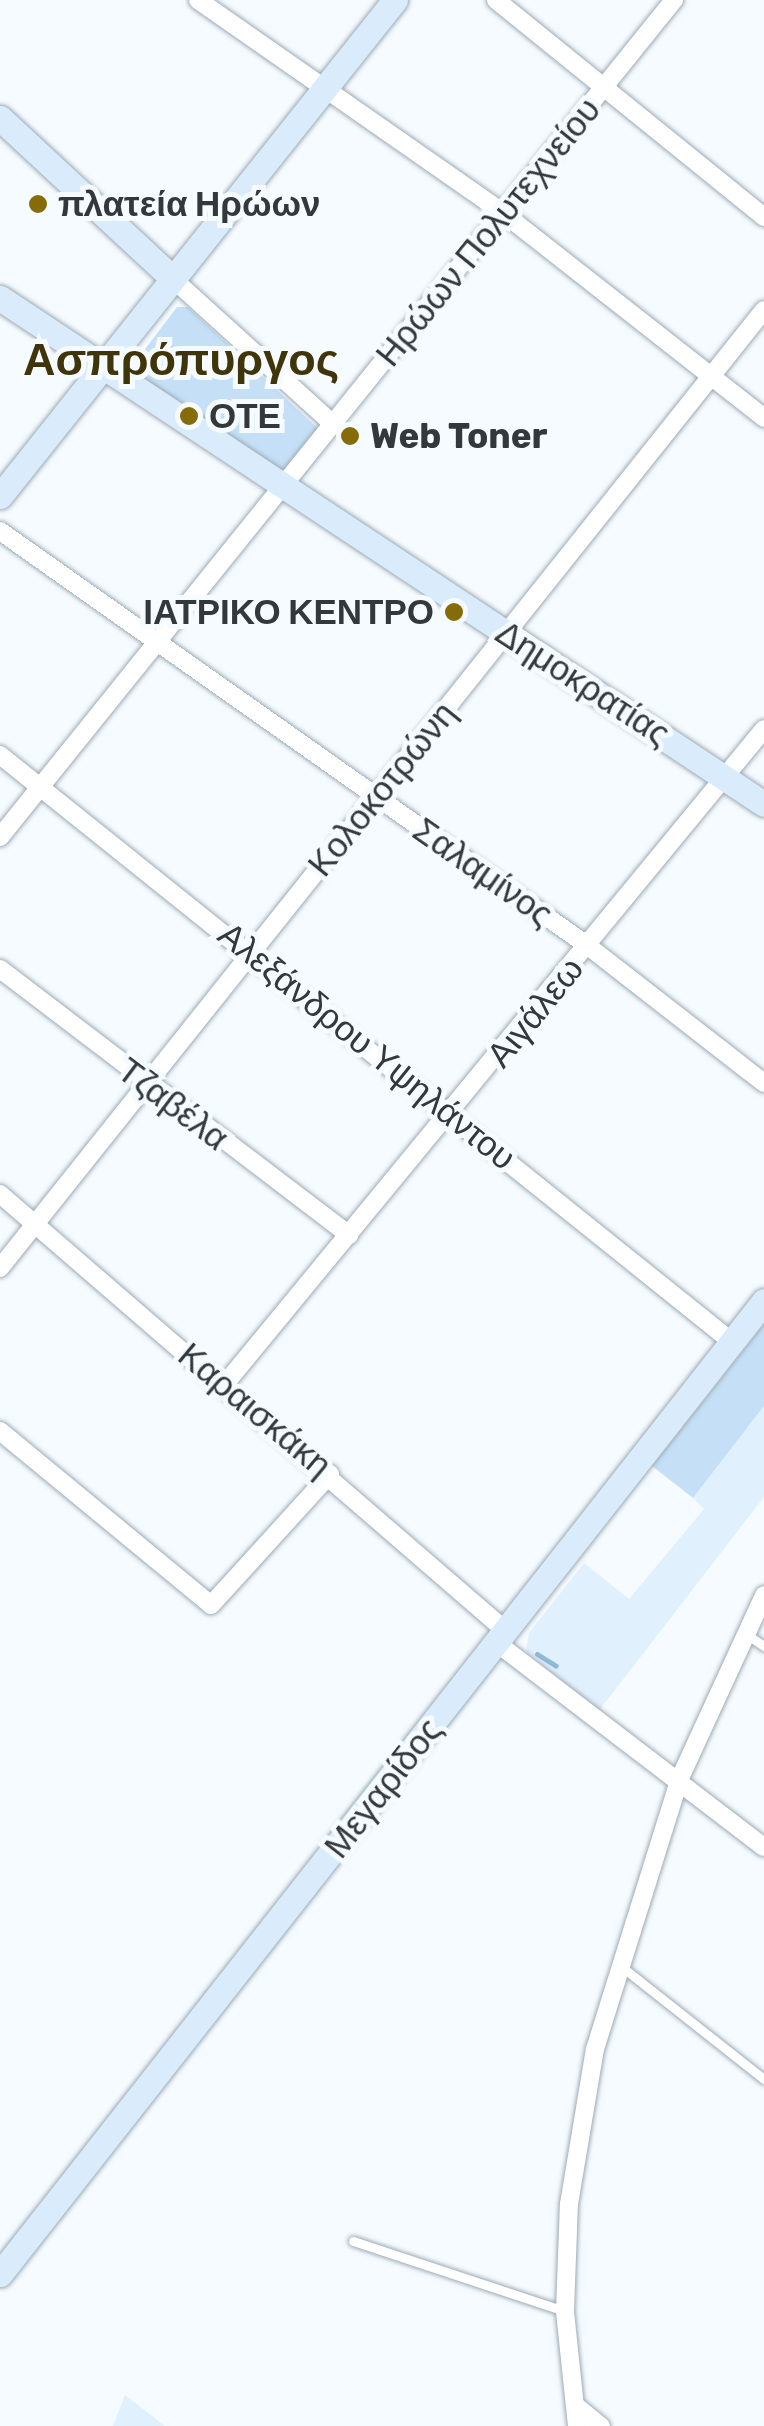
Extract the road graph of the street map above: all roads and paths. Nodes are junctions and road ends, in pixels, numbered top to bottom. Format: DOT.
graph roads {
  1 [pos="198,0"];
  2 [pos="395,0"];
  3 [pos="496,0"];
  4 [pos="674,0"];
  5 [pos="604,87"];
  6 [pos="325,88"];
  7 [pos="0,118"];
  8 [pos="502,213"];
  9 [pos="764,217"];
  10 [pos="173,279"];
  11 [pos="0,298"];
  12 [pos="764,310"];
  13 [pos="103,366"];
  14 [pos="712,375"];
  15 [pos="764,418"];
  16 [pos="333,424"];
  17 [pos="283,485"];
  18 [pos="0,496"];
  19 [pos="0,531"];
  20 [pos="506,632"];
  21 [pos="160,639"];
  22 [pos="764,730"];
  23 [pos="0,755"];
  24 [pos="728,779"];
  25 [pos="41,786"];
  26 [pos="376,797"];
  27 [pos="764,804"];
  28 [pos="0,837"];
  29 [pos="588,946"];
  30 [pos="252,951"];
  31 [pos="0,970"];
  32 [pos="764,1082"];
  33 [pos="145,1086"];
  34 [pos="452,1116"];
  35 [pos="0,1194"];
  36 [pos="34,1224"];
  37 [pos="349,1235"];
  38 [pos="0,1268"];
  39 [pos="764,1301"];
  40 [pos="731,1340"];
  41 [pos="225,1384"];
  42 [pos="0,1431"];
  43 [pos="330,1474"];
  44 [pos="764,1595"];
  45 [pos="746,1634"];
  46 [pos="502,1636"];
  47 [pos="764,1646"];
  48 [pos="680,1778"];
  49 [pos="764,1848"];
  50 [pos="620,1965"];
  51 [pos="764,2079"];
  52 [pos="353,2241"];
  53 [pos="0,2274"];
  54 [pos="565,2311"];
  55 [pos="576,2406"];
  56 [pos="577,2426"];
  57 [pos="601,2426"];
  1 -- 6 [label="street"];
  2 -- 6 [label="street"];
  3 -- 5 [label="street"];
  4 -- 5 [label="street, Ηρώων Πολυτεχνείου"];
  5 -- 8 [label="street, Ηρώων Πολυτεχνείου"];
  5 -- 9 [label="street"];
  6 -- 8 [label="street"];
  6 -- 10 [label="street"];
  7 -- 10 [label="street"];
  8 -- 14 [label="street"];
  8 -- 16 [label="street, Ηρώων Πολυτεχνείου"];
  10 -- 13 [label="street"];
  10 -- 16 [label="street"];
  11 -- 13 [label="street, Δημοκρατίας"];
  12 -- 14 [label="street, Κολοκοτρώνη"];
  13 -- 17 [label="street, Δημοκρατίας"];
  13 -- 18 [label="street"];
  14 -- 15 [label="street"];
  14 -- 20 [label="street, Κολοκοτρώνη"];
  16 -- 17 [label="street, Ηρώων Πολυτεχνείου"];
  17 -- 20 [label="street, Δημοκρατίας"];
  17 -- 21 [label="street, Ηρώων Πολυτεχνείου"];
  19 -- 21 [label="street, Σαλαμίνος"];
  20 -- 24 [label="street, Δημοκρατίας"];
  20 -- 26 [label="street, Κολοκοτρώνη"];
  21 -- 25 [label="street, Ηρώων Πολυτεχνείου"];
  21 -- 26 [label="street, Σαλαμίνος"];
  22 -- 24 [label="street, Αιγάλεω"];
  23 -- 25 [label="street, Αλεξάνδρου Υψηλάντου"];
  24 -- 27 [label="street, Δημοκρατίας"];
  24 -- 29 [label="street, Αιγάλεω"];
  25 -- 28 [label="street, Ηρώων Πολυτεχνείου"];
  25 -- 30 [label="street, Αλεξάνδρου Υψηλάντου"];
  26 -- 29 [label="street, Σαλαμίνος"];
  26 -- 30 [label="street, Κολοκοτρώνη"];
  29 -- 32 [label="street, Σαλαμίνος"];
  29 -- 34 [label="street, Αιγάλεω"];
  30 -- 33 [label="street, Κολοκοτρώνη"];
  30 -- 34 [label="street, Αλεξάνδρου Υψηλάντου"];
  31 -- 33 [label="street, Τζαβέλα"];
  33 -- 36 [label="street, Κολοκοτρώνη"];
  33 -- 37 [label="street, Τζαβέλα"];
  34 -- 37 [label="street, Αιγάλεω"];
  34 -- 40 [label="street, Αλεξάνδρου Υψηλάντου"];
  35 -- 36 [label="street, Καραισκάκη"];
  36 -- 38 [label="street, Κολοκοτρώνη"];
  36 -- 41 [label="street, Καραισκάκη"];
  37 -- 41 [label="street, Αιγάλεω"];
  39 -- 40 [label="street, Μεγαρίδος"];
  40 -- 46 [label="street, Μεγαρίδος"];
  41 -- 43 [label="street, Καραισκάκη"];
  42 -- 43 [label="street"];
  43 -- 46 [label="street, Καραισκάκη"];
  44 -- 45 [label="street"];
  45 -- 47 [label="lane"];
  45 -- 48 [label="street"];
  46 -- 48 [label="street, Καραισκάκη"];
  46 -- 53 [label="street, Μεγαρίδος"];
  48 -- 49 [label="street, Καραισκάκη"];
  48 -- 50 [label="street"];
  50 -- 51 [label="lane"];
  50 -- 54 [label="street"];
  52 -- 54 [label="lane"];
  54 -- 55 [label="street"];
  55 -- 56 [label="street"];
  55 -- 57 [label="street"];
}
